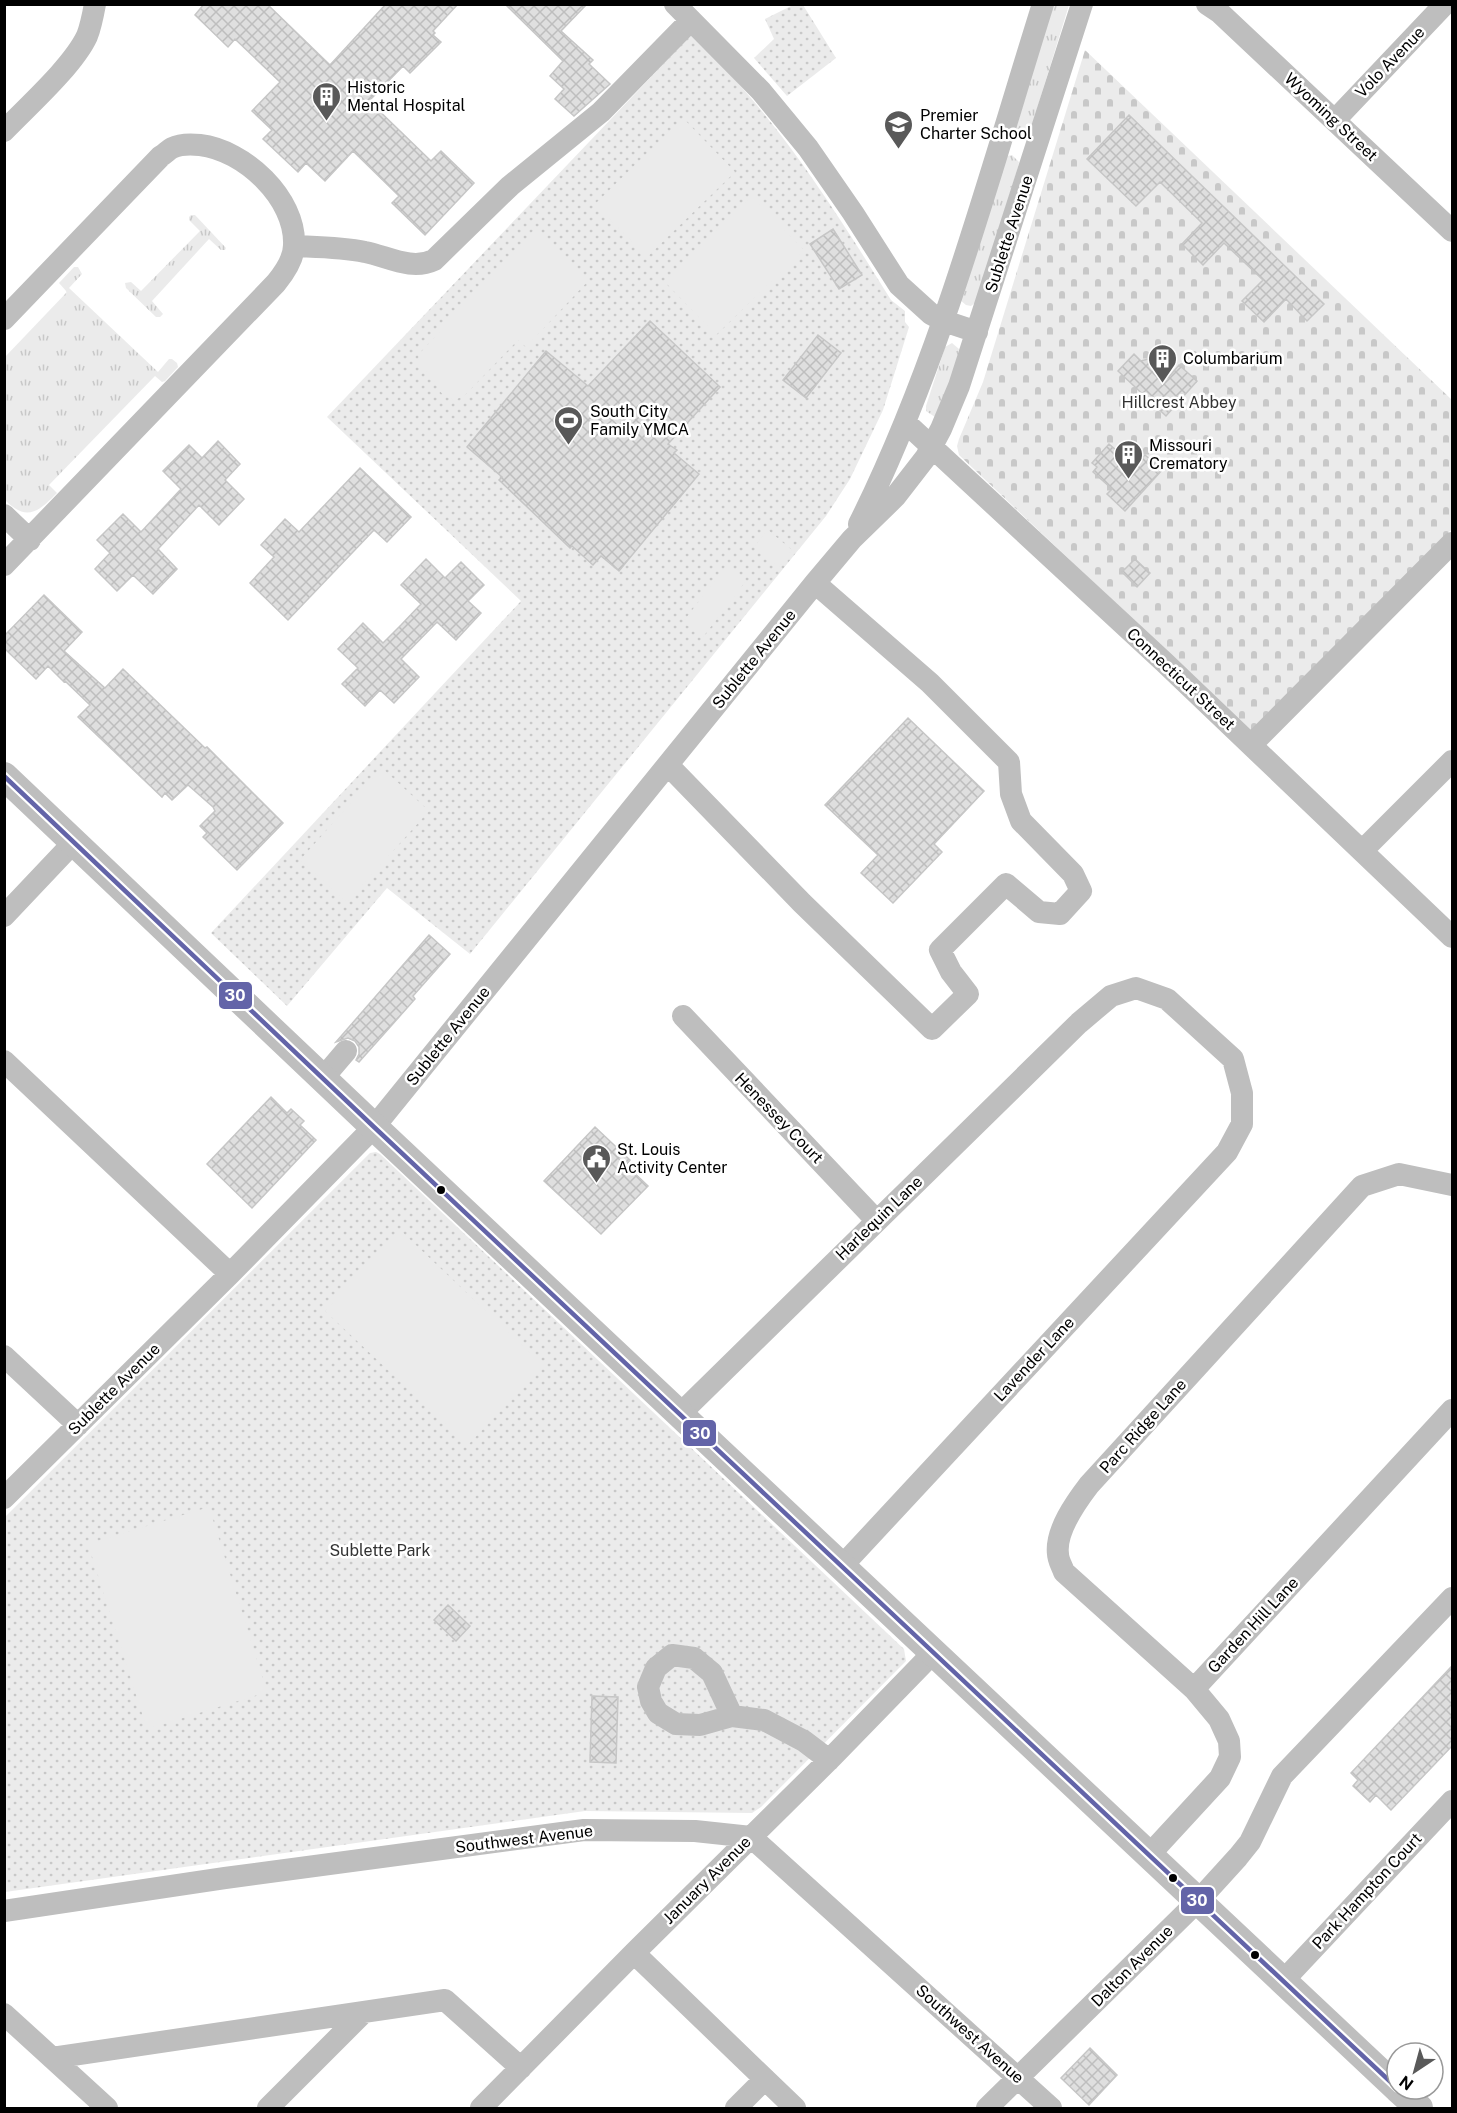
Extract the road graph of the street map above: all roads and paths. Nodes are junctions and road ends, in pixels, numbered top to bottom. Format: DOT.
graph roads {
  1 [pos="95,4"];
  2 [pos="1042,4"];
  3 [pos="1082,4"];
  4 [pos="1207,4"];
  5 [pos="1445,4"];
  6 [pos="683,12"];
  7 [pos="1335,120"];
  8 [pos="4,131"];
  9 [pos="1452,231"];
  10 [pos="295,246"];
  11 [pos="4,319"];
  12 [pos="944,321"];
  13 [pos="977,332"];
  14 [pos="906,423"];
  15 [pos="932,447"];
  16 [pos="4,515"];
  17 [pos="852,539"];
  18 [pos="30,540"];
  19 [pos="1452,543"];
  20 [pos="4,565"];
  21 [pos="815,583"];
  22 [pos="1251,745"];
  23 [pos="1452,760"];
  24 [pos="668,765"];
  25 [pos="4,776"];
  26 [pos="74,842"];
  27 [pos="1362,851"];
  28 [pos="4,916"];
  29 [pos="1452,937"];
  30 [pos="683,1016"];
  31 [pos="346,1051"];
  32 [pos="4,1061"];
  33 [pos="323,1078"];
  34 [pos="374,1127"];
  35 [pos="1227,1152"];
  36 [pos="1452,1185"];
  37 [pos="876,1220"];
  38 [pos="230,1274"];
  39 [pos="4,1356"];
  40 [pos="1452,1410"];
  41 [pos="680,1414"];
  42 [pos="78,1425"];
  43 [pos="4,1498"];
  44 [pos="842,1566"];
  45 [pos="1452,1598"];
  46 [pos="934,1652"];
  47 [pos="1194,1689"];
  48 [pos="732,1716"];
  49 [pos="829,1760"];
  50 [pos="1452,1801"];
  51 [pos="751,1837"];
  52 [pos="1149,1855"];
  53 [pos="1198,1901"];
  54 [pos="4,1911"];
  55 [pos="634,1953"];
  56 [pos="1282,1982"];
  57 [pos="364,2012"];
  58 [pos="4,2014"];
  59 [pos="52,2058"];
  60 [pos="521,2068"];
  61 [pos="1019,2077"];
  62 [pos="1385,2078"];
  63 [pos="765,2079"];
  64 [pos="107,2109"];
  65 [pos="268,2109"];
  66 [pos="481,2109"];
  67 [pos="736,2109"];
  68 [pos="795,2109"];
  69 [pos="987,2109"];
  70 [pos="1052,2109"];
  1 -- 8 [label="street"];
  2 -- 12 [label="street, Sublette Avenue"];
  3 -- 13 [label="street, Sublette Avenue"];
  4 -- 7 [label="street, Wyoming Street"];
  5 -- 7 [label="street, Volo Avenue"];
  6 -- 10 [label="street"];
  6 -- 12 [label="street"];
  7 -- 9 [label="street, Wyoming Street"];
  10 -- 11 [label="street"];
  10 -- 18 [label="street"];
  12 -- 13 [label="street"];
  12 -- 14 [label="street, Sublette Avenue"];
  13 -- 15 [label="street, Sublette Avenue"];
  14 -- 15 [label="street, Connecticut Street"];
  14 -- 17 [label="street, Sublette Avenue"];
  15 -- 17 [label="street, Sublette Avenue"];
  15 -- 22 [label="street, Connecticut Street"];
  16 -- 18 [label="street"];
  17 -- 21 [label="street, Sublette Avenue"];
  18 -- 20 [label="street"];
  19 -- 22 [label="street"];
  21 -- 24 [label="street, Sublette Avenue"];
  21 -- 24 [label="street"];
  22 -- 27 [label="street, Connecticut Street"];
  23 -- 27 [label="street"];
  24 -- 34 [label="street, Sublette Avenue"];
  25 -- 26 [label="main road"];
  26 -- 28 [label="street"];
  26 -- 33 [label="main road"];
  27 -- 29 [label="street, Connecticut Street"];
  30 -- 37 [label="street, Henessey Court"];
  31 -- 33 [label="street"];
  32 -- 38 [label="street"];
  33 -- 34 [label="main road"];
  34 -- 38 [label="street, Sublette Avenue"];
  34 -- 41 [label="main road"];
  35 -- 37 [label="street, Harlequin Lane"];
  35 -- 44 [label="street, Lavender Lane"];
  36 -- 47 [label="street, Parc Ridge Lane"];
  37 -- 41 [label="street, Harlequin Lane"];
  38 -- 42 [label="street, Sublette Avenue"];
  39 -- 42 [label="street"];
  40 -- 47 [label="street, Garden Hill Lane"];
  41 -- 44 [label="main road"];
  42 -- 43 [label="street, Sublette Avenue"];
  44 -- 46 [label="main road"];
  45 -- 53 [label="street, Dalton Avenue"];
  46 -- 49 [label="street, January Avenue"];
  46 -- 52 [label="main road"];
  47 -- 52 [label="street"];
  48 -- 49 [label="street"];
  49 -- 51 [label="street, January Avenue"];
  50 -- 56 [label="street, Park Hampton Court"];
  51 -- 54 [label="street, Southwest Avenue"];
  51 -- 55 [label="street, January Avenue"];
  51 -- 61 [label="street, Southwest Avenue"];
  52 -- 53 [label="main road"];
  53 -- 56 [label="main road"];
  53 -- 61 [label="street, Dalton Avenue"];
  55 -- 60 [label="street, January Avenue"];
  55 -- 63 [label="street"];
  56 -- 62 [label="main road"];
  57 -- 59 [label="street"];
  57 -- 60 [label="street"];
  57 -- 65 [label="street"];
  58 -- 59 [label="street"];
  59 -- 64 [label="street"];
  60 -- 66 [label="street, January Avenue"];
  61 -- 69 [label="street, Dalton Avenue"];
  61 -- 70 [label="street, Southwest Avenue"];
  63 -- 67 [label="street"];
  63 -- 68 [label="street"];
}
